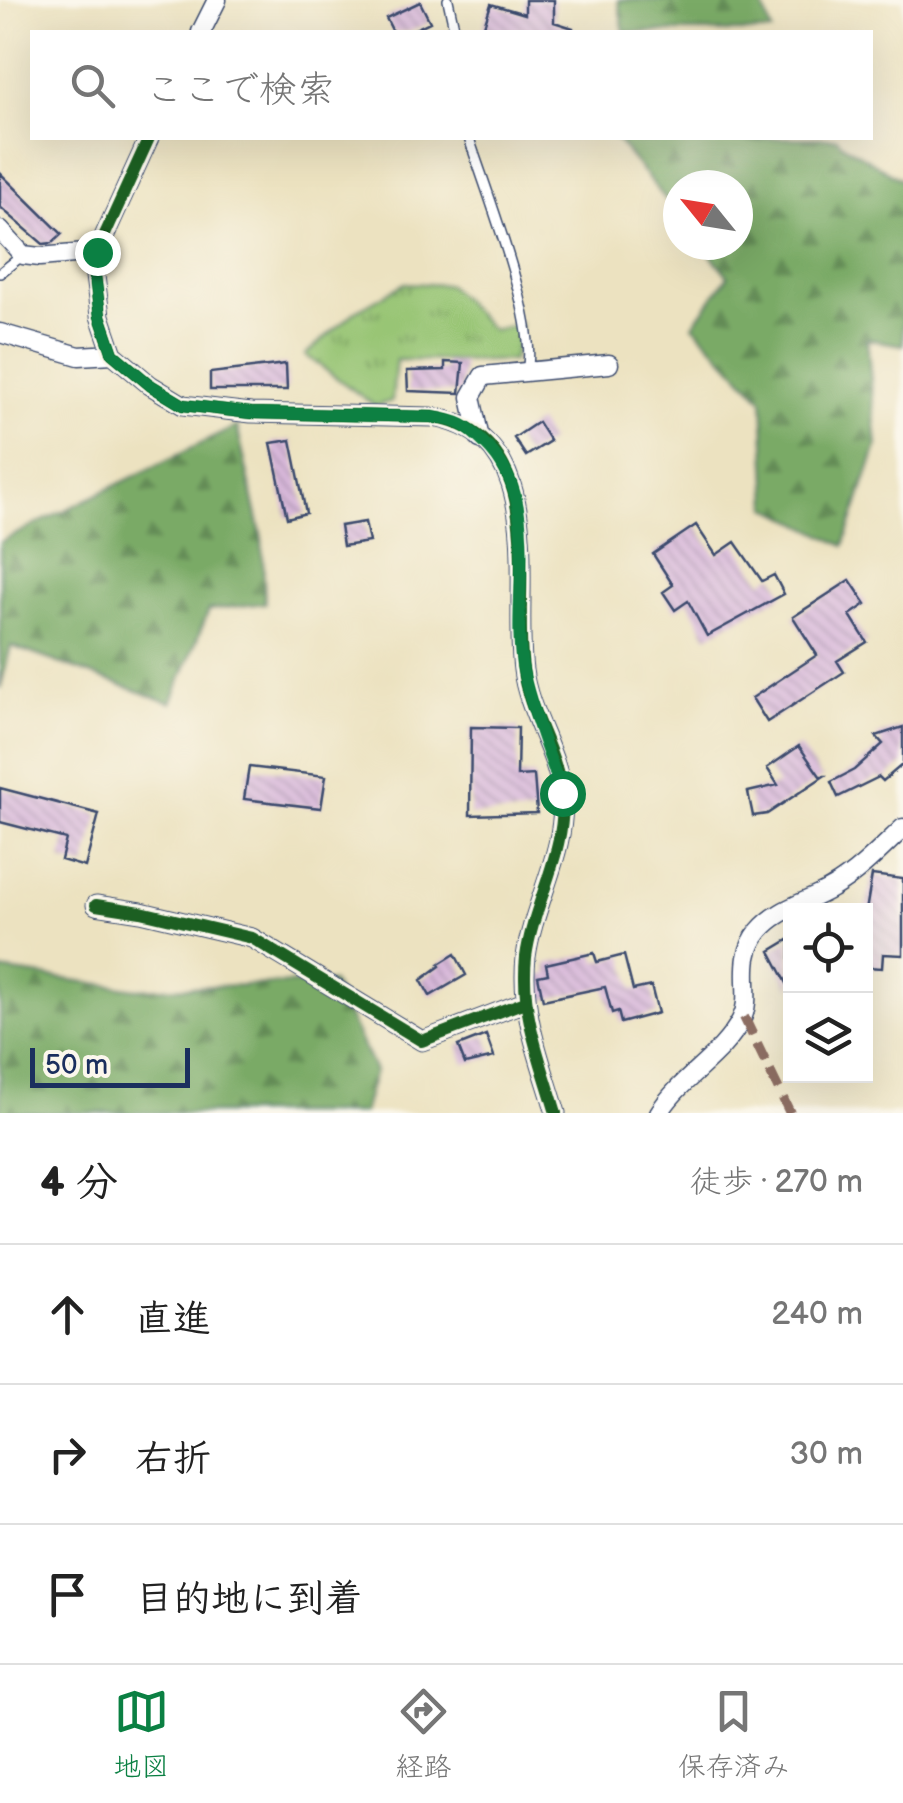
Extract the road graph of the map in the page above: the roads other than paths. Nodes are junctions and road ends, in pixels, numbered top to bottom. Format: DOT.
graph roads {
  1 [pos="216,0"];
  2 [pos="448,0"];
  3 [pos="201,30"];
  4 [pos="455,30"];
  5 [pos="148,140"];
  6 [pos="470,140"];
  7 [pos="0,230"];
  8 [pos="97,252"];
  9 [pos="23,256"];
  10 [pos="0,273"];
  11 [pos="0,332"];
  12 [pos="113,354"];
  13 [pos="609,364"];
  14 [pos="527,370"];
  15 [pos="480,440"];
  16 [pos="903,828"];
  17 [pos="96,905"];
  18 [pos="525,1002"];
  19 [pos="556,1113"];
  20 [pos="659,1113"];
  1 -- 3 [label="street"];
  2 -- 4 [label="lane"];
  5 -- 8 [label="street"];
  6 -- 14 [label="lane"];
  7 -- 9 [label="street"];
  8 -- 9 [label="street"];
  8 -- 12 [label="street"];
  9 -- 10 [label="lane"];
  11 -- 12 [label="street"];
  12 -- 15 [label="street"];
  13 -- 14 [label="street"];
  14 -- 15 [label="street"];
  15 -- 18 [label="street"];
  16 -- 20 [label="street"];
  17 -- 18 [label="street"];
  18 -- 19 [label="street"];
}
